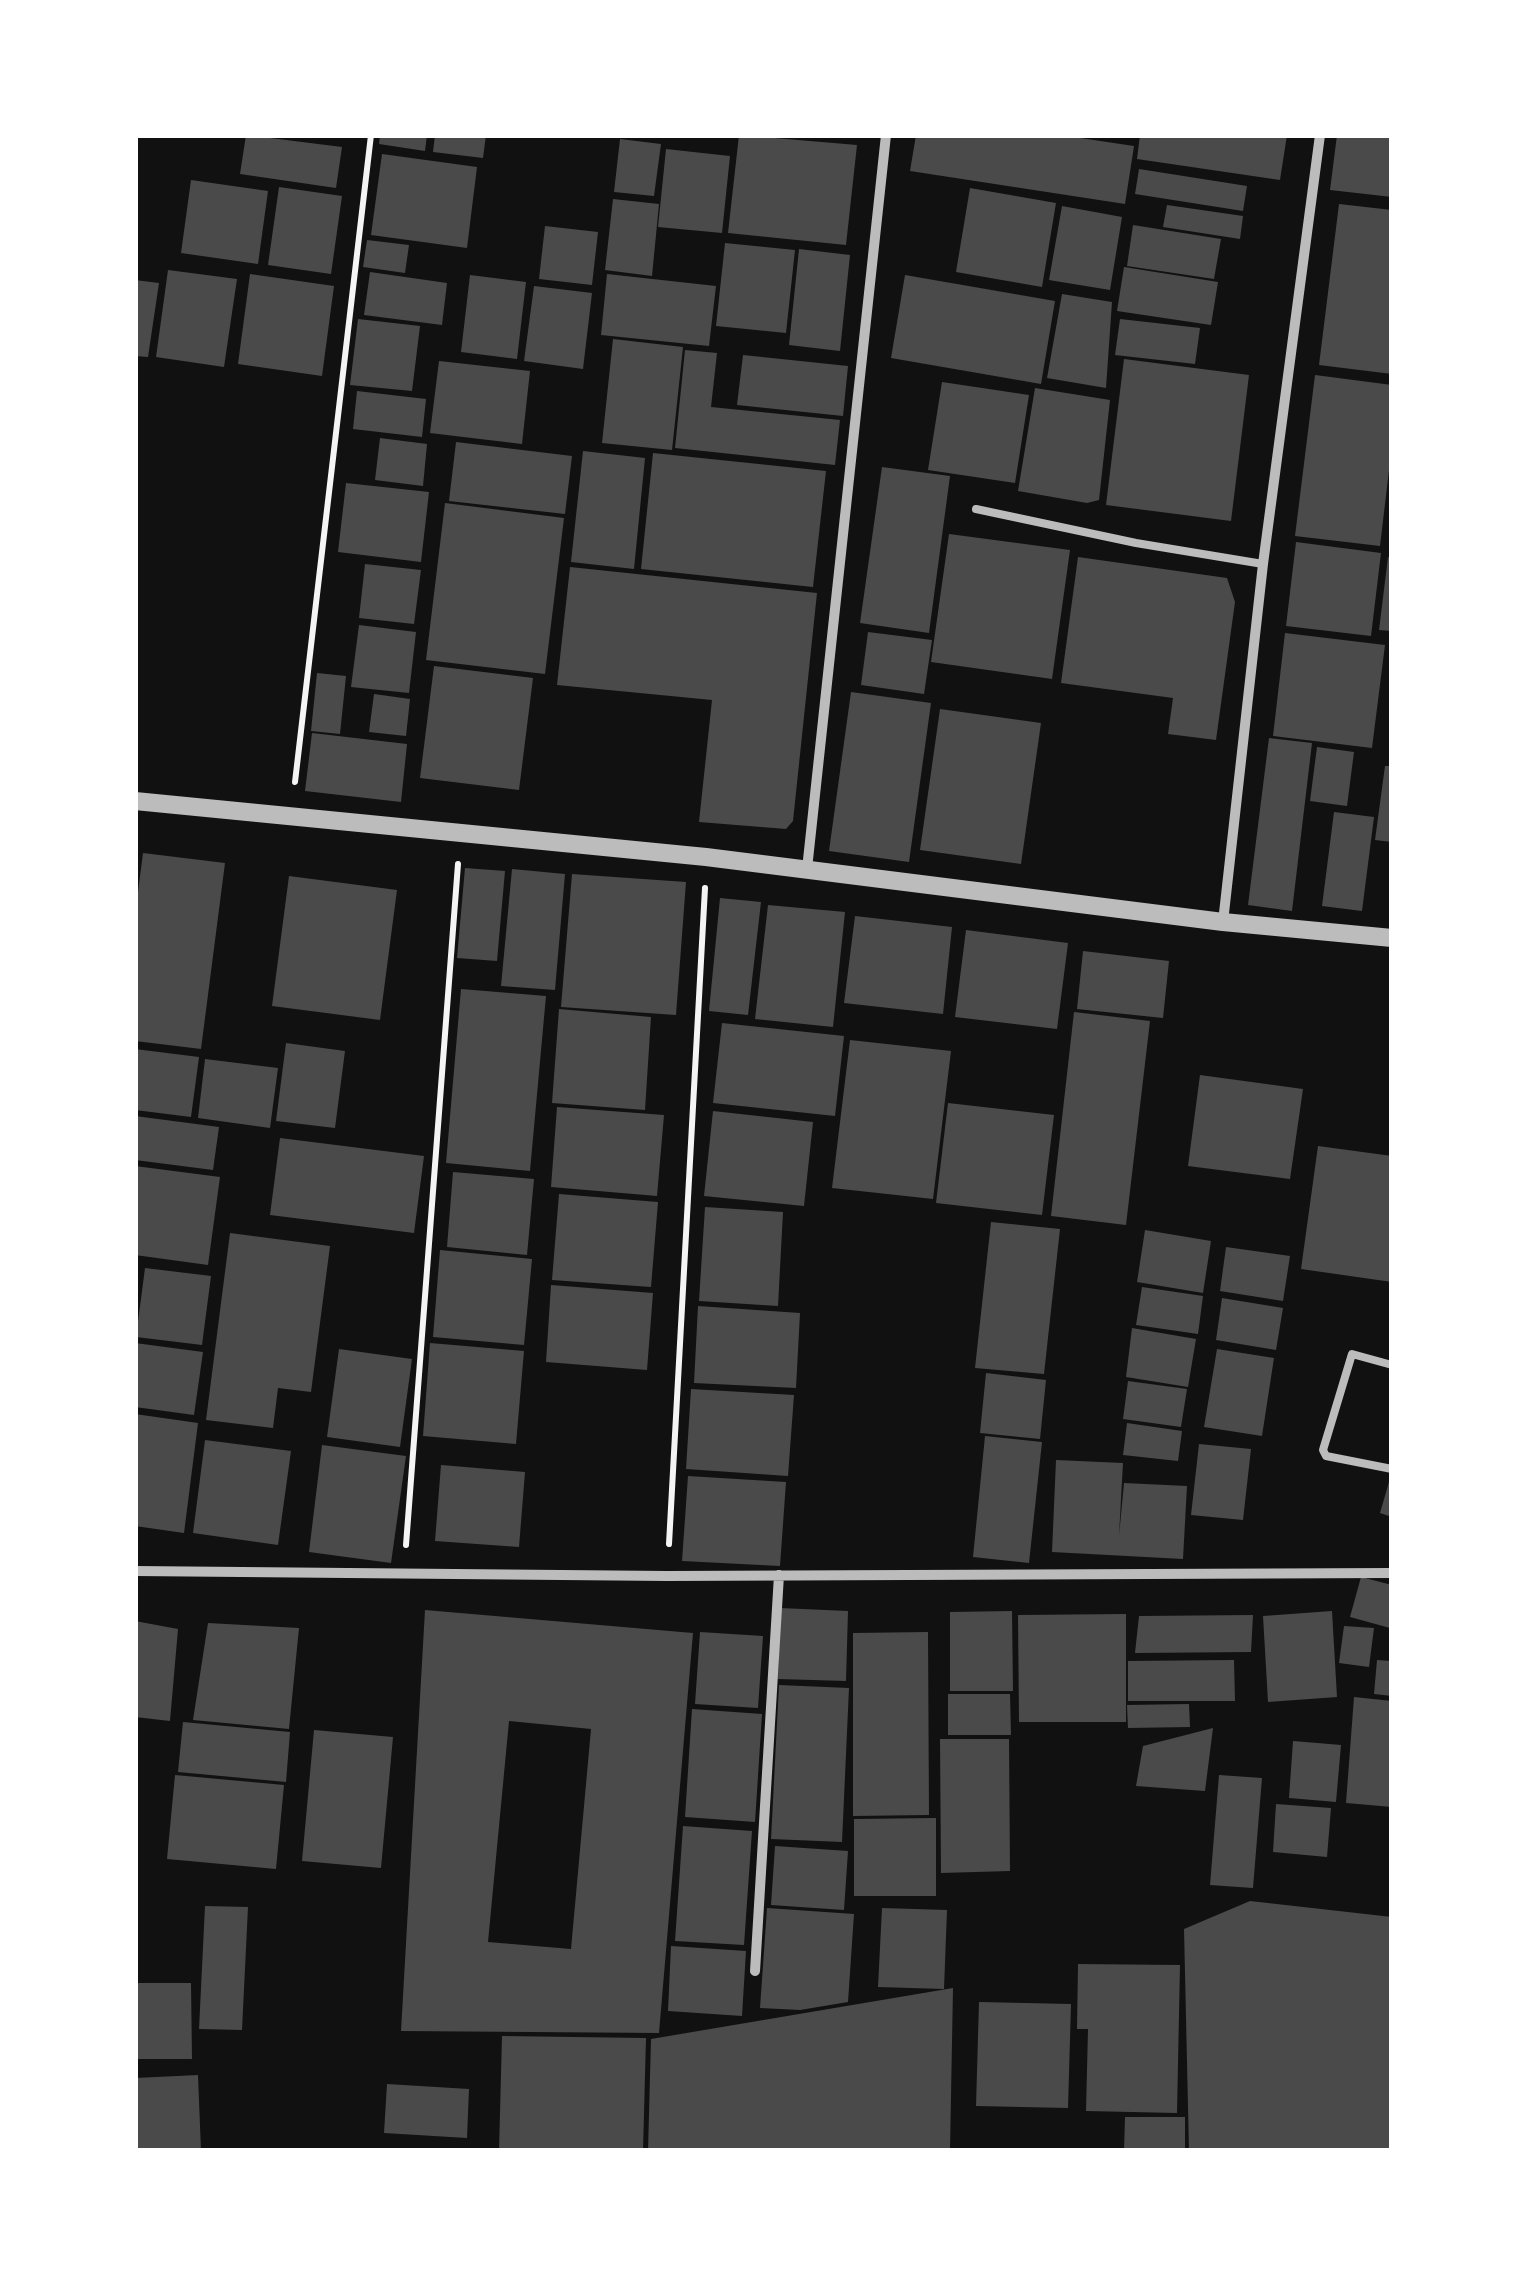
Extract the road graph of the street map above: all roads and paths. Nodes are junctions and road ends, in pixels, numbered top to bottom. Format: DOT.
graph roads {
  1 [pos="371,135"];
  2 [pos="886,135"];
  3 [pos="1320,135"];
  4 [pos="976,509"];
  5 [pos="1263,564"];
  6 [pos="135,801"];
  7 [pos="291,818"];
  8 [pos="461,833"];
  9 [pos="706,857"];
  10 [pos="807,869"];
  11 [pos="1223,922"];
  12 [pos="1392,938"];
  13 [pos="1392,1364"];
  14 [pos="1392,1469"];
  15 [pos="135,1571"];
  16 [pos="404,1572"];
  17 [pos="1392,1573"];
  18 [pos="667,1576"];
  19 [pos="780,1576"];
  20 [pos="755,1970"];
  1 -- 7 [label="path"];
  2 -- 10 [label="street"];
  3 -- 5 [label="street"];
  4 -- 5 [label="lane"];
  5 -- 11 [label="street"];
  6 -- 7 [label="street"];
  7 -- 8 [label="street"];
  8 -- 9 [label="street"];
  8 -- 16 [label="path"];
  9 -- 10 [label="street"];
  9 -- 18 [label="path"];
  10 -- 11 [label="street"];
  11 -- 12 [label="street"];
  13 -- 14 [label="lane"];
  15 -- 16 [label="street"];
  16 -- 18 [label="street"];
  17 -- 19 [label="street"];
  18 -- 19 [label="street"];
  19 -- 20 [label="street"];
}
